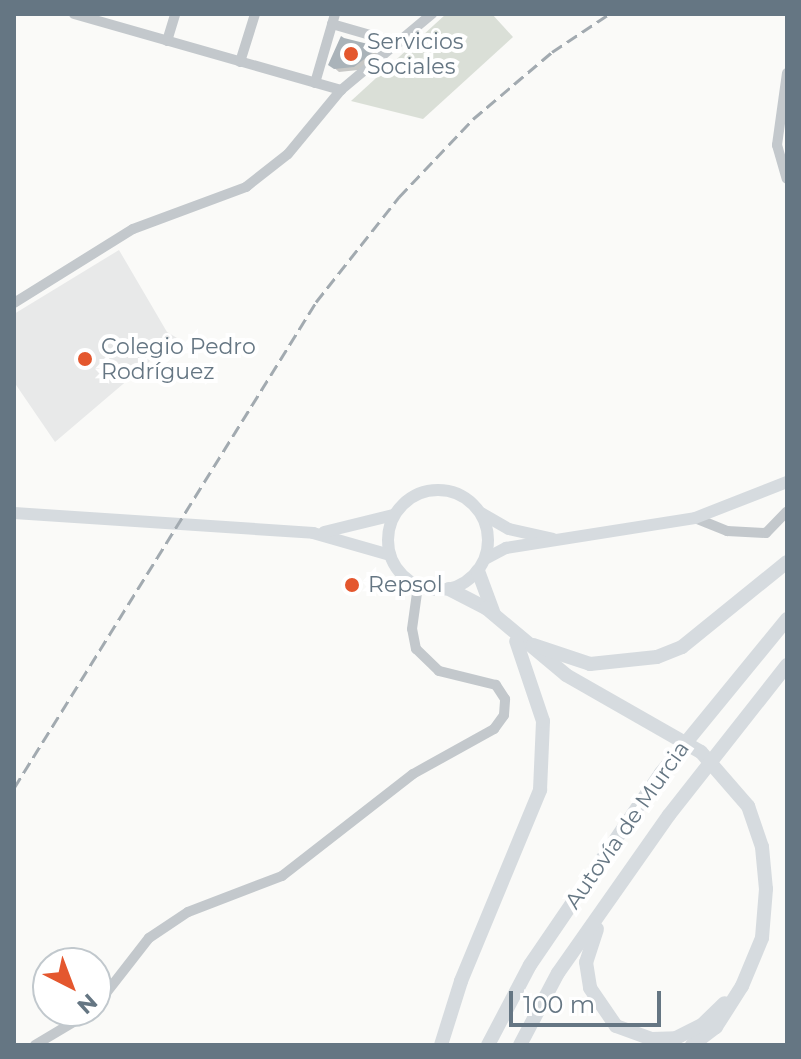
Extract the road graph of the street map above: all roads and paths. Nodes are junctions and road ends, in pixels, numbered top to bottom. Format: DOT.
graph roads {
  1 [pos="74,14"];
  2 [pos="175,14"];
  3 [pos="255,14"];
  4 [pos="432,14"];
  5 [pos="98,17"];
  6 [pos="334,19"];
  7 [pos="167,41"];
  8 [pos="398,43"];
  9 [pos="240,62"];
  10 [pos="787,73"];
  11 [pos="315,83"];
  12 [pos="341,90"];
  13 [pos="787,179"];
  14 [pos="14,303"];
  15 [pos="787,482"];
  16 [pos="787,511"];
  17 [pos="14,513"];
  18 [pos="481,513"];
  19 [pos="394,515"];
  20 [pos="695,518"];
  21 [pos="313,533"];
  22 [pos="568,542"];
  23 [pos="390,555"];
  24 [pos="787,562"];
  25 [pos="482,565"];
  26 [pos="418,586"];
  27 [pos="449,589"];
  28 [pos="494,614"];
  29 [pos="787,619"];
  30 [pos="515,637"];
  31 [pos="787,665"];
  32 [pos="669,815"];
  33 [pos="112,985"];
  34 [pos="742,986"];
  35 [pos="65,1027"];
  36 [pos="35,1045"];
  37 [pos="441,1045"];
  38 [pos="488,1045"];
  39 [pos="520,1045"];
  40 [pos="692,1045"];
  1 -- 5 [label="street"];
  2 -- 7 [label="street"];
  3 -- 9 [label="street"];
  4 -- 8 [label="street"];
  5 -- 7 [label="street"];
  6 -- 8 [label="street"];
  6 -- 11 [label="street"];
  7 -- 9 [label="street"];
  8 -- 12 [label="street"];
  9 -- 11 [label="street"];
  10 -- 13 [label="street"];
  11 -- 12 [label="street"];
  12 -- 14 [label="street"];
  15 -- 20 [label="main road"];
  16 -- 20 [label="street"];
  17 -- 21 [label="main road"];
  18 -- 19 [label="main road"];
  18 -- 22 [label="main road"];
  18 -- 25 [label="main road"];
  19 -- 21 [label="main road"];
  19 -- 23 [label="main road"];
  20 -- 22 [label="main road"];
  21 -- 23 [label="main road"];
  22 -- 25 [label="main road"];
  23 -- 26 [label="main road"];
  24 -- 30 [label="highway"];
  25 -- 27 [label="main road"];
  25 -- 28 [label="highway"];
  26 -- 27 [label="main road"];
  26 -- 33 [label="street"];
  27 -- 28 [label="highway"];
  28 -- 30 [label="highway"];
  29 -- 38 [label="highway, Autovía de Murcia"];
  30 -- 34 [label="highway"];
  30 -- 37 [label="highway"];
  31 -- 32 [label="highway, Autovía de Murcia"];
  32 -- 34 [label="highway"];
  32 -- 39 [label="highway, Autovía de Murcia"];
  34 -- 40 [label="highway"];
  35 -- 36 [label="street"];
}
